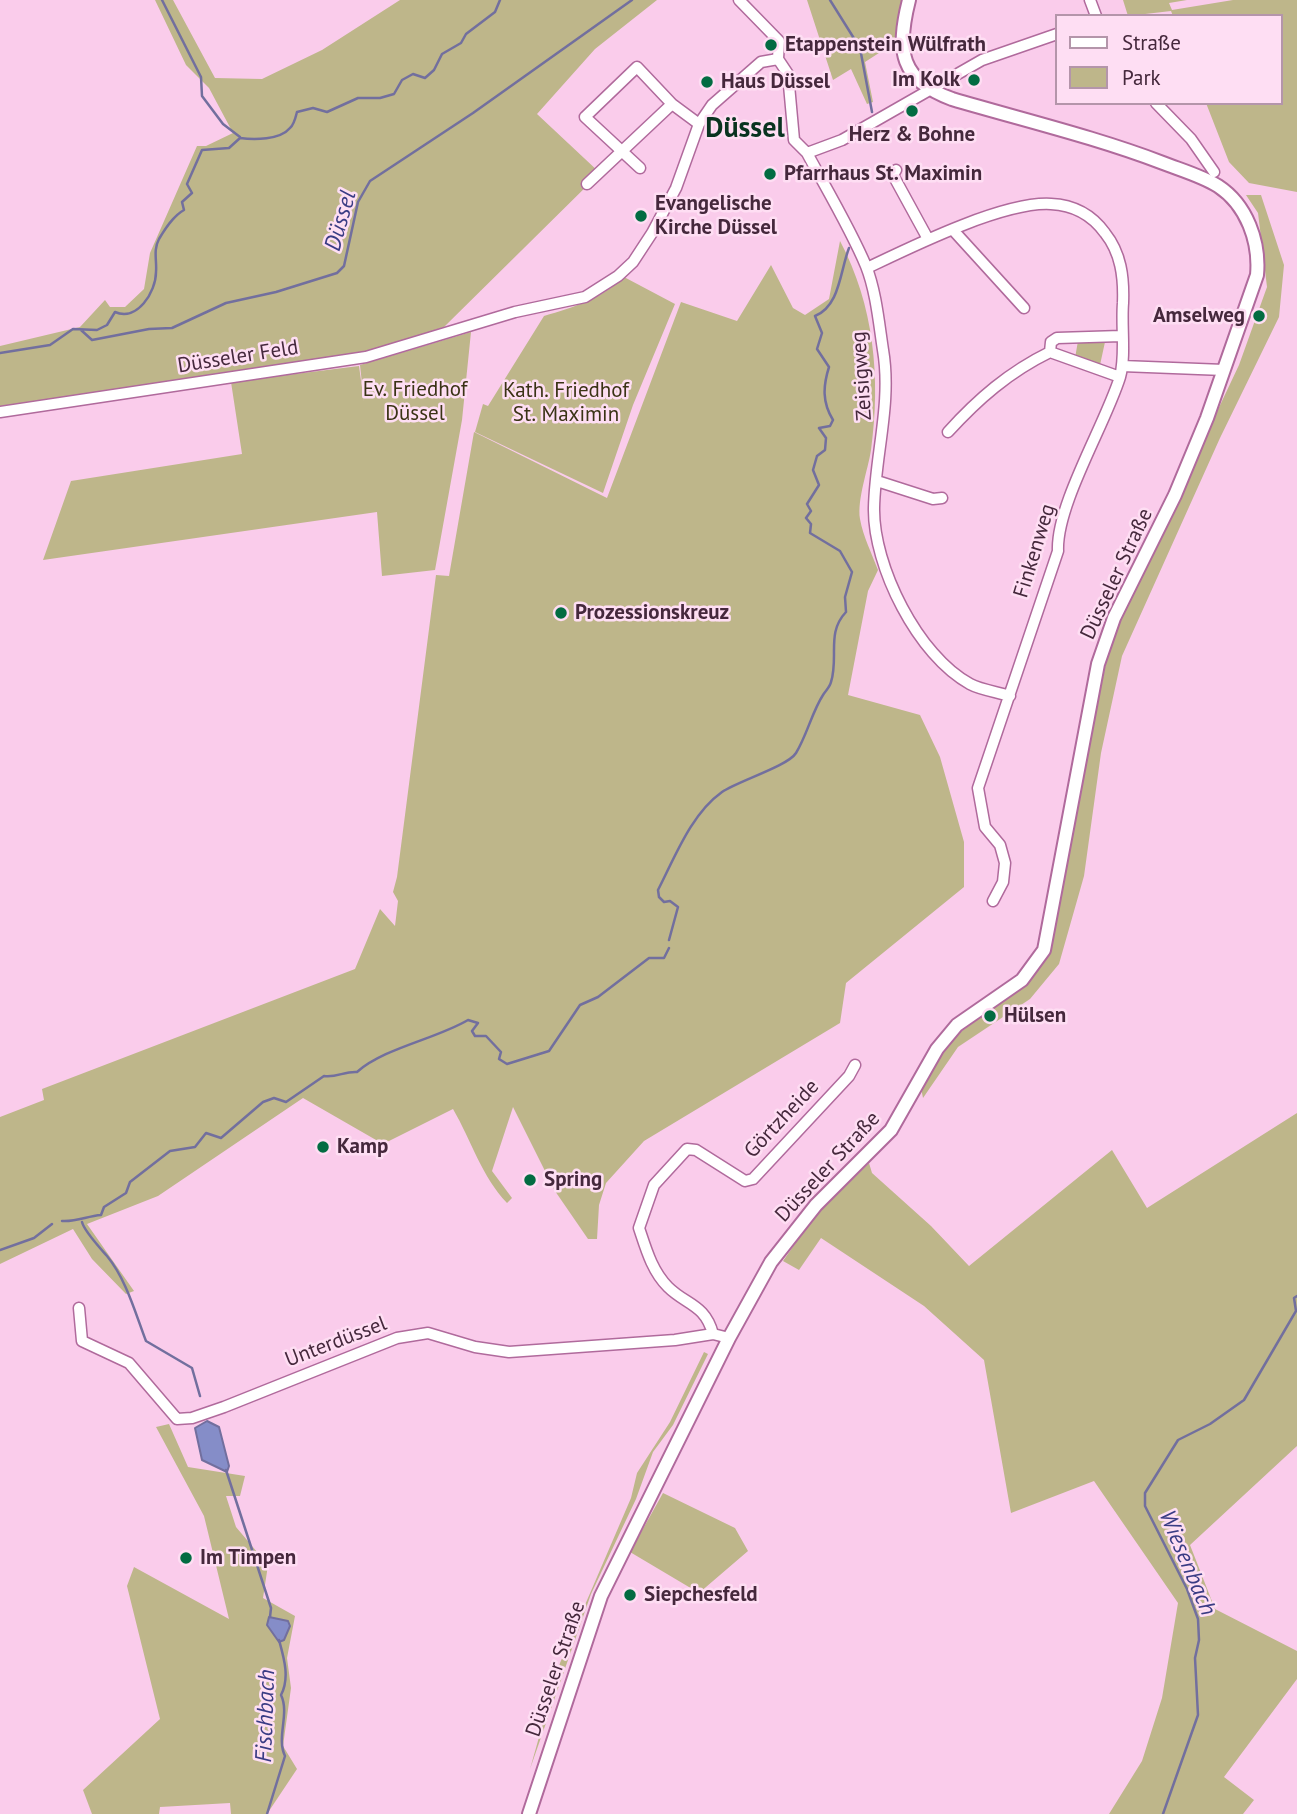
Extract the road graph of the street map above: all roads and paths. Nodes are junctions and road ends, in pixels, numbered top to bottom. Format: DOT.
graph roads {
  1 [pos="739,0"];
  2 [pos="909,0"];
  3 [pos="1056,34"];
  4 [pos="778,59"];
  5 [pos="930,91"];
  6 [pos="672,104"];
  7 [pos="1158,105"];
  8 [pos="699,124"];
  9 [pos="622,151"];
  10 [pos="807,153"];
  11 [pos="640,169"];
  12 [pos="895,170"];
  13 [pos="1214,172"];
  14 [pos="587,184"];
  15 [pos="953,230"];
  16 [pos="928,239"];
  17 [pos="867,268"];
  18 [pos="1024,309"];
  19 [pos="1121,336"];
  20 [pos="1050,352"];
  21 [pos="1122,366"];
  22 [pos="1224,370"];
  23 [pos="1120,377"];
  24 [pos="0,412"];
  25 [pos="948,432"];
  26 [pos="877,481"];
  27 [pos="942,498"];
  28 [pos="1010,696"];
  29 [pos="993,901"];
  30 [pos="855,1065"];
  31 [pos="79,1308"];
  32 [pos="713,1334"];
  33 [pos="729,1338"];
  34 [pos="529,1814"];
  1 -- 4 [label="street, Zeisigweg"];
  2 -- 5 [label="main road"];
  3 -- 5 [label="street"];
  4 -- 8 [label="street, Düsseler Feld"];
  4 -- 10 [label="street, Zeisigweg"];
  5 -- 10 [label="street"];
  5 -- 22 [label="main road, Düsseler Straße"];
  6 -- 8 [label="street"];
  6 -- 9 [label="street"];
  6 -- 9 [label="street"];
  7 -- 13 [label="street"];
  8 -- 24 [label="street, Düsseler Feld"];
  9 -- 11 [label="street"];
  9 -- 14 [label="street"];
  10 -- 17 [label="street, Zeisigweg"];
  12 -- 16 [label="street"];
  15 -- 16 [label="street, Finkenweg"];
  15 -- 18 [label="street"];
  15 -- 19 [label="street, Finkenweg"];
  16 -- 17 [label="street, Finkenweg"];
  17 -- 26 [label="street, Zeisigweg"];
  19 -- 20 [label="street"];
  19 -- 21 [label="street, Finkenweg"];
  20 -- 23 [label="street"];
  20 -- 25 [label="street"];
  21 -- 22 [label="street"];
  21 -- 23 [label="street, Finkenweg"];
  22 -- 33 [label="main road, Düsseler Straße"];
  23 -- 28 [label="street, Finkenweg"];
  26 -- 27 [label="street"];
  26 -- 28 [label="street, Zeisigweg"];
  28 -- 29 [label="street, Finkenweg"];
  30 -- 32 [label="street, Görtzheide"];
  31 -- 32 [label="street, Unterdüssel"];
  32 -- 33 [label="street"];
  33 -- 34 [label="main road, Düsseler Straße"];
}
